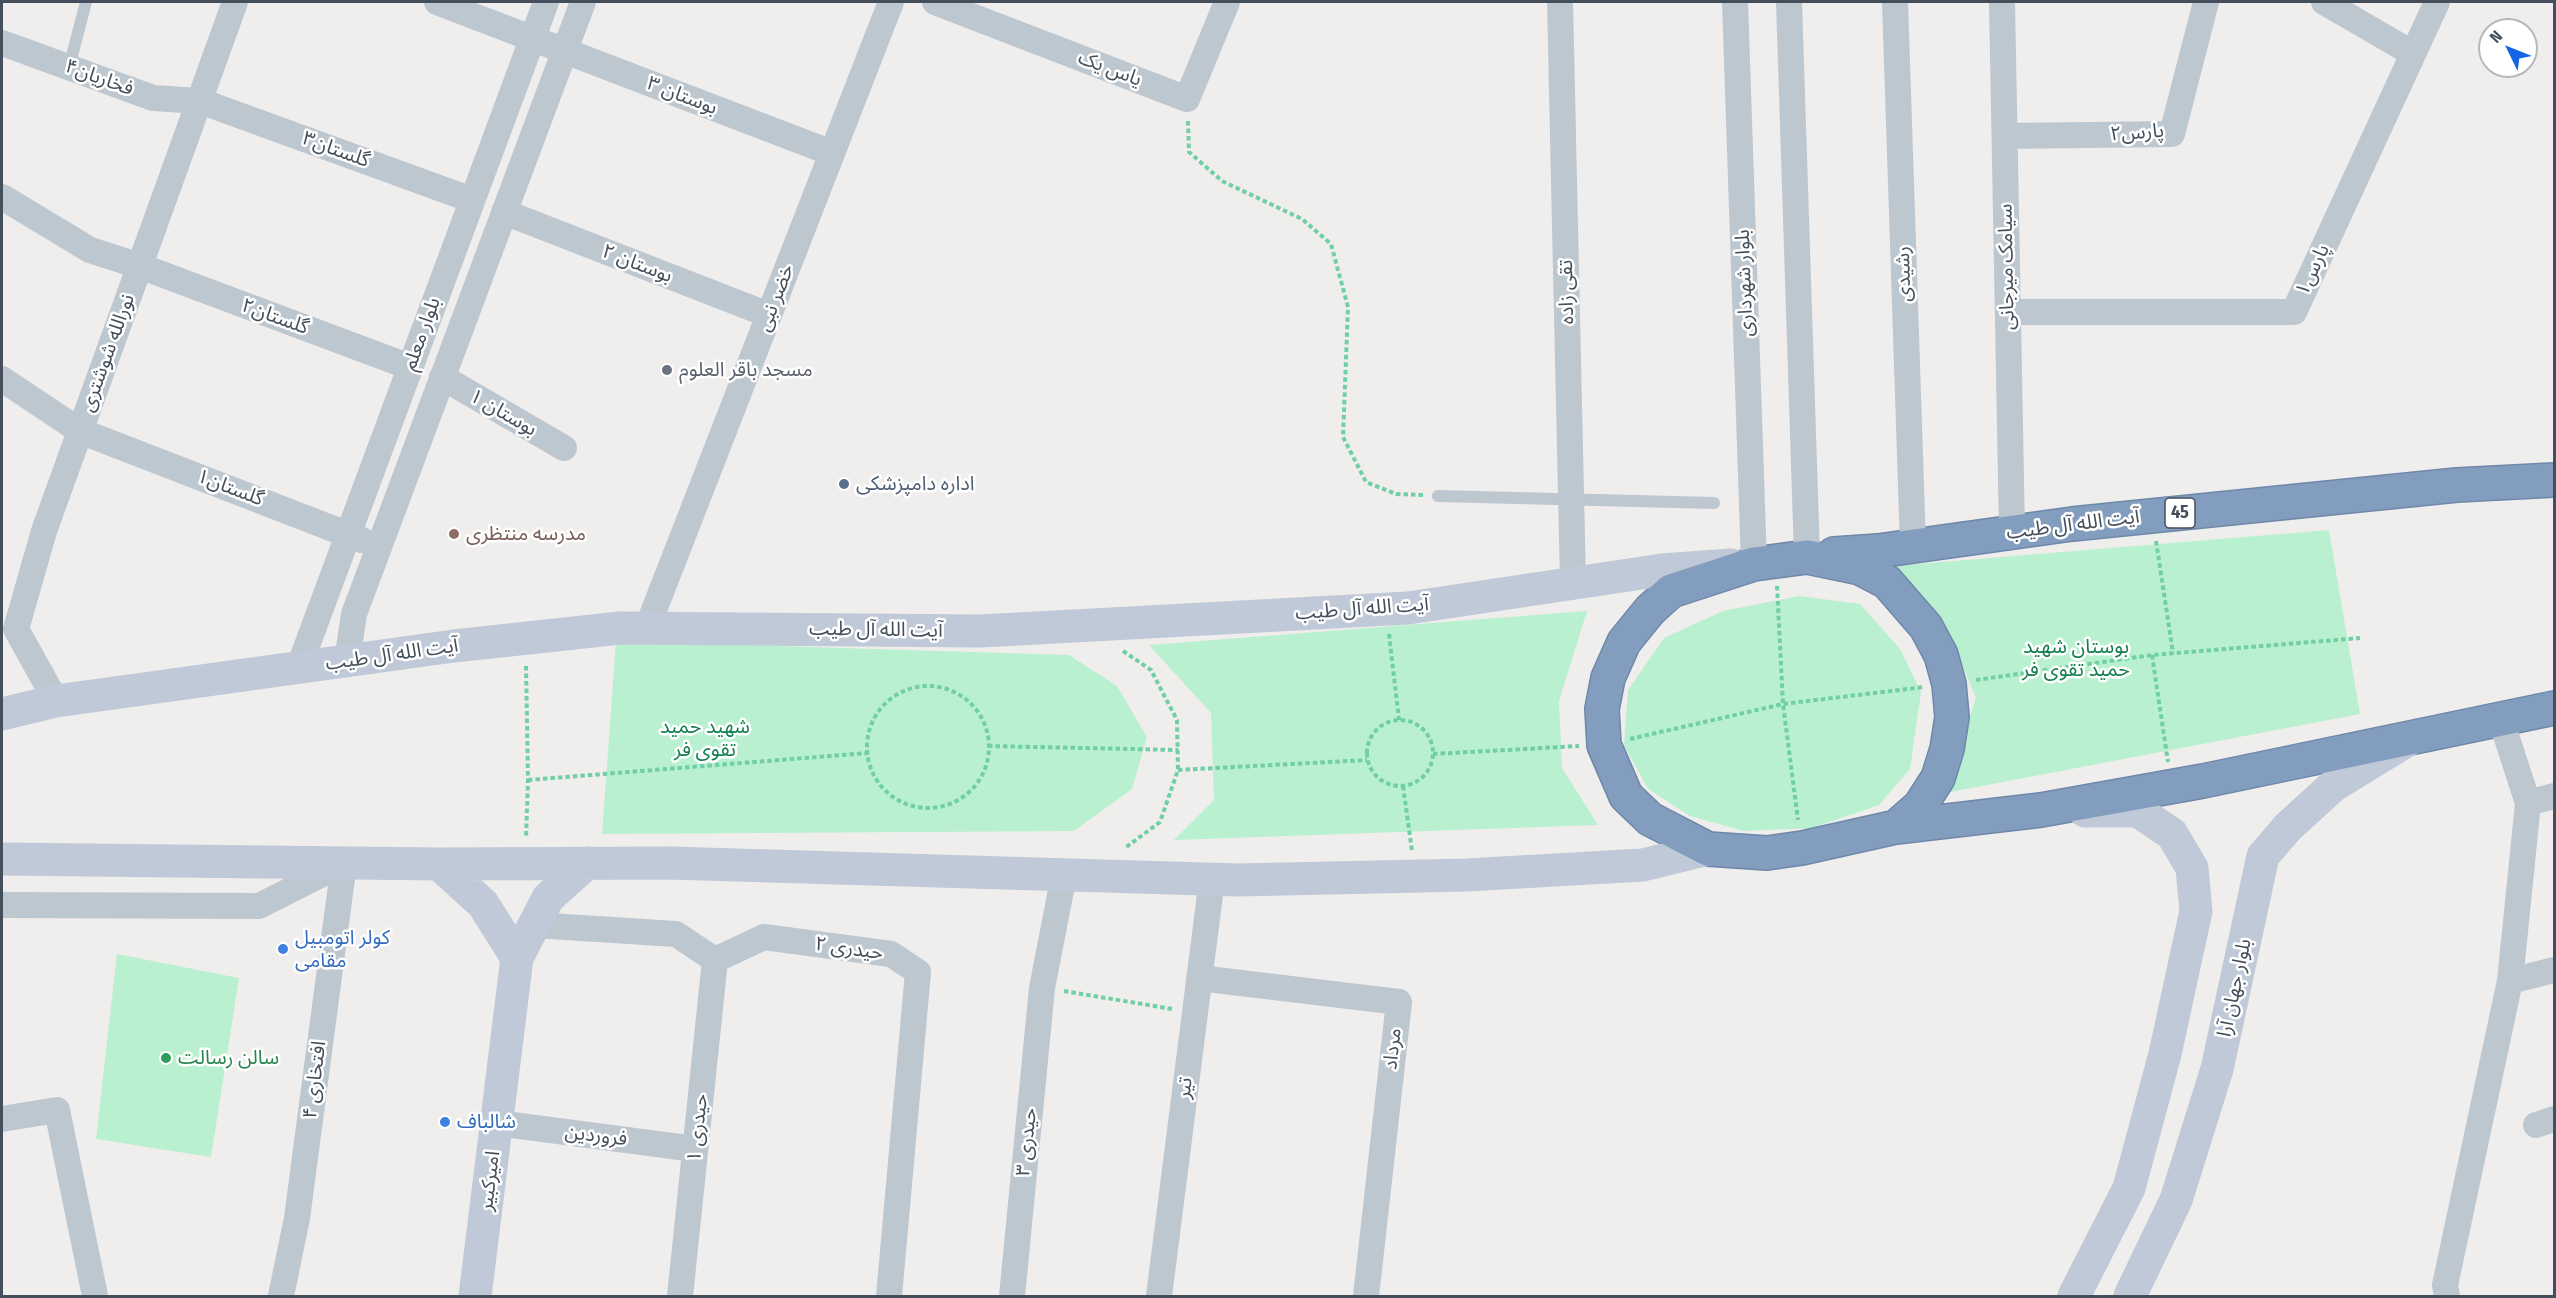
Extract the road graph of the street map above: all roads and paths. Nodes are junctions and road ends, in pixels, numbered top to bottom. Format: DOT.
graph roads {
  1 [pos="86,2"];
  2 [pos="235,2"];
  3 [pos="437,2"];
  4 [pos="546,2"];
  5 [pos="583,2"];
  6 [pos="891,2"];
  7 [pos="935,2"];
  8 [pos="1227,2"];
  9 [pos="1560,2"];
  10 [pos="1735,2"];
  11 [pos="1789,2"];
  12 [pos="1895,2"];
  13 [pos="2002,2"];
  14 [pos="2205,2"];
  15 [pos="2324,2"];
  16 [pos="2437,2"];
  17 [pos="532,38"];
  18 [pos="2,43"];
  19 [pos="564,51"];
  20 [pos="2412,53"];
  21 [pos="69,67"];
  22 [pos="1187,99"];
  23 [pos="200,100"];
  24 [pos="2005,136"];
  25 [pos="832,153"];
  26 [pos="2,197"];
  27 [pos="472,200"];
  28 [pos="504,212"];
  29 [pos="140,266"];
  30 [pos="2008,312"];
  31 [pos="769,315"];
  32 [pos="410,367"];
  33 [pos="442,378"];
  34 [pos="2,380"];
  35 [pos="80,431"];
  36 [pos="564,448"];
  37 [pos="2554,480"];
  38 [pos="1438,496"];
  39 [pos="1571,499"];
  40 [pos="1714,503"];
  41 [pos="2152,516"];
  42 [pos="2012,532"];
  43 [pos="348,534"];
  44 [pos="380,546"];
  45 [pos="1913,546"];
  46 [pos="1779,560"];
  47 [pos="1573,583"];
  48 [pos="1386,609"];
  49 [pos="9,624"];
  50 [pos="1085,626"];
  51 [pos="647,628"];
  52 [pos="525,638"];
  53 [pos="2360,638"];
  54 [pos="2173,653"];
  55 [pos="2152,655"];
  56 [pos="347,661"];
  57 [pos="299,667"];
  58 [pos="1949,684"];
  59 [pos="56,701"];
  60 [pos="1783,704"];
  61 [pos="2554,708"];
  62 [pos="2,714"];
  63 [pos="1400,720"];
  64 [pos="2501,720"];
  65 [pos="2412,738"];
  66 [pos="1604,745"];
  67 [pos="988,746"];
  68 [pos="1178,750"];
  69 [pos="868,753"];
  70 [pos="1433,754"];
  71 [pos="1367,760"];
  72 [pos="1178,770"];
  73 [pos="528,780"];
  74 [pos="1403,786"];
  75 [pos="2171,787"];
  76 [pos="2554,796"];
  77 [pos="2528,803"];
  78 [pos="2041,810"];
  79 [pos="1896,827"];
  80 [pos="1802,848"];
  81 [pos="1125,849"];
  82 [pos="1708,849"];
  83 [pos="2,859"];
  84 [pos="344,863"];
  85 [pos="525,863"];
  86 [pos="587,863"];
  87 [pos="439,864"];
  88 [pos="1064,875"];
  89 [pos="1416,876"];
  90 [pos="1212,879"];
  91 [pos="2,904"];
  92 [pos="534,925"];
  93 [pos="517,958"];
  94 [pos="715,960"];
  95 [pos="2554,970"];
  96 [pos="1199,978"];
  97 [pos="2510,981"];
  98 [pos="1042,988"];
  99 [pos="1195,1012"];
  100 [pos="2,1119"];
  101 [pos="497,1123"];
  102 [pos="695,1149"];
  103 [pos="95,1296"];
  104 [pos="281,1296"];
  105 [pos="476,1296"];
  106 [pos="680,1296"];
  107 [pos="889,1296"];
  108 [pos="1012,1296"];
  109 [pos="1159,1296"];
  110 [pos="1366,1296"];
  111 [pos="2074,1296"];
  112 [pos="2130,1296"];
  113 [pos="2447,1296"];
  1 -- 21 [label="lane"];
  2 -- 23 [label="street, نورالله شوشتری"];
  3 -- 17 [label="street, بوستان ۳"];
  4 -- 17 [label="street, بلوار معلم"];
  5 -- 19 [label="street, بلوار معلم"];
  6 -- 25 [label="street, خضر نبی"];
  7 -- 22 [label="street, یاس یک"];
  8 -- 22 [label="street"];
  9 -- 39 [label="street, تقی زاده"];
  10 -- 46 [label="street, بلوار شهرداری"];
  11 -- 46 [label="street"];
  12 -- 45 [label="street, رشیدی"];
  13 -- 24 [label="street, سیامک میرجانی"];
  14 -- 24 [label="street, پارس۲"];
  15 -- 20 [label="street"];
  16 -- 20 [label="street, پارس۱"];
  17 -- 19 [label="street, بوستان ۳"];
  17 -- 27 [label="street, بلوار معلم"];
  18 -- 21 [label="street, فخاریان۴"];
  19 -- 25 [label="street, بوستان ۳"];
  19 -- 28 [label="street, بلوار معلم"];
  20 -- 30 [label="street, پارس۱"];
  21 -- 23 [label="street, فخاریان۴"];
  22 -- 38 [label="path"];
  23 -- 27 [label="street, گلستان۳"];
  23 -- 29 [label="street, نورالله شوشتری"];
  24 -- 30 [label="street, سیامک میرجانی"];
  25 -- 31 [label="street, خضر نبی"];
  26 -- 29 [label="street, گلستان۲"];
  27 -- 32 [label="street, بلوار معلم"];
  28 -- 31 [label="street, بوستان ۲"];
  28 -- 33 [label="street, بلوار معلم"];
  29 -- 32 [label="street, گلستان۲"];
  29 -- 35 [label="street, نورالله شوشتری"];
  30 -- 42 [label="street, سیامک میرجانی"];
  31 -- 51 [label="street, خضر نبی"];
  32 -- 43 [label="street, بلوار معلم"];
  33 -- 36 [label="street, بوستان ۱"];
  33 -- 44 [label="street, بلوار معلم"];
  34 -- 35 [label="street, گلستان۱"];
  35 -- 43 [label="street, گلستان۱"];
  35 -- 49 [label="street, نورالله شوشتری"];
  37 -- 41 [label="highway, آیت الله آل طیب / 45"];
  38 -- 39 [label="lane"];
  39 -- 40 [label="lane"];
  39 -- 47 [label="street, تقی زاده"];
  41 -- 42 [label="highway, آیت الله آل طیب / 45"];
  41 -- 54 [label="path"];
  42 -- 45 [label="highway, آیت الله آل طیب / 45"];
  43 -- 44 [label="street, گلستان۱"];
  43 -- 57 [label="street, بلوار معلم"];
  44 -- 56 [label="street, بلوار معلم"];
  45 -- 46 [label="highway, آیت الله آل طیب / 45"];
  46 -- 47 [label="main road, آیت الله آل طیب"];
  46 -- 58 [label="highway"];
  46 -- 60 [label="path"];
  46 -- 66 [label="highway"];
  47 -- 48 [label="main road, آیت الله آل طیب"];
  48 -- 50 [label="main road, آیت الله آل طیب"];
  48 -- 63 [label="path"];
  49 -- 59 [label="street, نورالله شوشتری"];
  50 -- 51 [label="main road, آیت الله آل طیب"];
  50 -- 68 [label="path"];
  51 -- 52 [label="main road, آیت الله آل طیب"];
  52 -- 56 [label="main road, آیت الله آل طیب"];
  52 -- 73 [label="path"];
  53 -- 54 [label="path"];
  54 -- 55 [label="path"];
  55 -- 58 [label="path"];
  55 -- 75 [label="path"];
  56 -- 57 [label="main road, آیت الله آل طیب"];
  57 -- 59 [label="main road, آیت الله آل طیب"];
  58 -- 60 [label="path"];
  58 -- 79 [label="highway"];
  59 -- 62 [label="main road, آیت الله آل طیب"];
  60 -- 66 [label="path"];
  60 -- 80 [label="path"];
  61 -- 64 [label="highway"];
  63 -- 70 [label="path"];
  63 -- 71 [label="path"];
  64 -- 65 [label="highway"];
  64 -- 77 [label="street"];
  65 -- 75 [label="highway"];
  65 -- 112 [label="main road, بلوار جهان آرا"];
  66 -- 70 [label="path"];
  66 -- 82 [label="highway"];
  67 -- 68 [label="path"];
  67 -- 69 [label="path"];
  67 -- 69 [label="path"];
  68 -- 72 [label="path"];
  69 -- 73 [label="path"];
  70 -- 74 [label="path"];
  71 -- 72 [label="path"];
  71 -- 74 [label="path"];
  72 -- 81 [label="path"];
  73 -- 85 [label="path"];
  74 -- 89 [label="path"];
  75 -- 78 [label="highway"];
  76 -- 77 [label="street"];
  77 -- 97 [label="street"];
  78 -- 79 [label="highway"];
  78 -- 111 [label="main road"];
  79 -- 80 [label="highway"];
  80 -- 82 [label="highway"];
  82 -- 89 [label="main road"];
  83 -- 84 [label="main road"];
  84 -- 87 [label="main road"];
  84 -- 91 [label="street"];
  84 -- 104 [label="street, افتخاری ۴"];
  85 -- 86 [label="main road"];
  85 -- 87 [label="main road"];
  86 -- 88 [label="main road"];
  86 -- 92 [label="main road"];
  87 -- 93 [label="main road"];
  88 -- 90 [label="main road"];
  88 -- 98 [label="street, حیدری ۳"];
  89 -- 90 [label="main road"];
  90 -- 96 [label="street, تیر"];
  92 -- 93 [label="main road"];
  92 -- 94 [label="street"];
  93 -- 101 [label="main road, امیرکبیر"];
  94 -- 102 [label="street, حیدری ۱"];
  94 -- 107 [label="street, حیدری ۲"];
  95 -- 97 [label="street"];
  96 -- 99 [label="street, تیر"];
  96 -- 110 [label="street, مرداد"];
  97 -- 113 [label="street"];
  98 -- 99 [label="path"];
  98 -- 108 [label="street, حیدری ۳"];
  99 -- 109 [label="street, تیر"];
  100 -- 103 [label="street"];
  101 -- 102 [label="street, فروردین"];
  101 -- 105 [label="main road, امیرکبیر"];
  102 -- 106 [label="street, حیدری ۱"];
}
